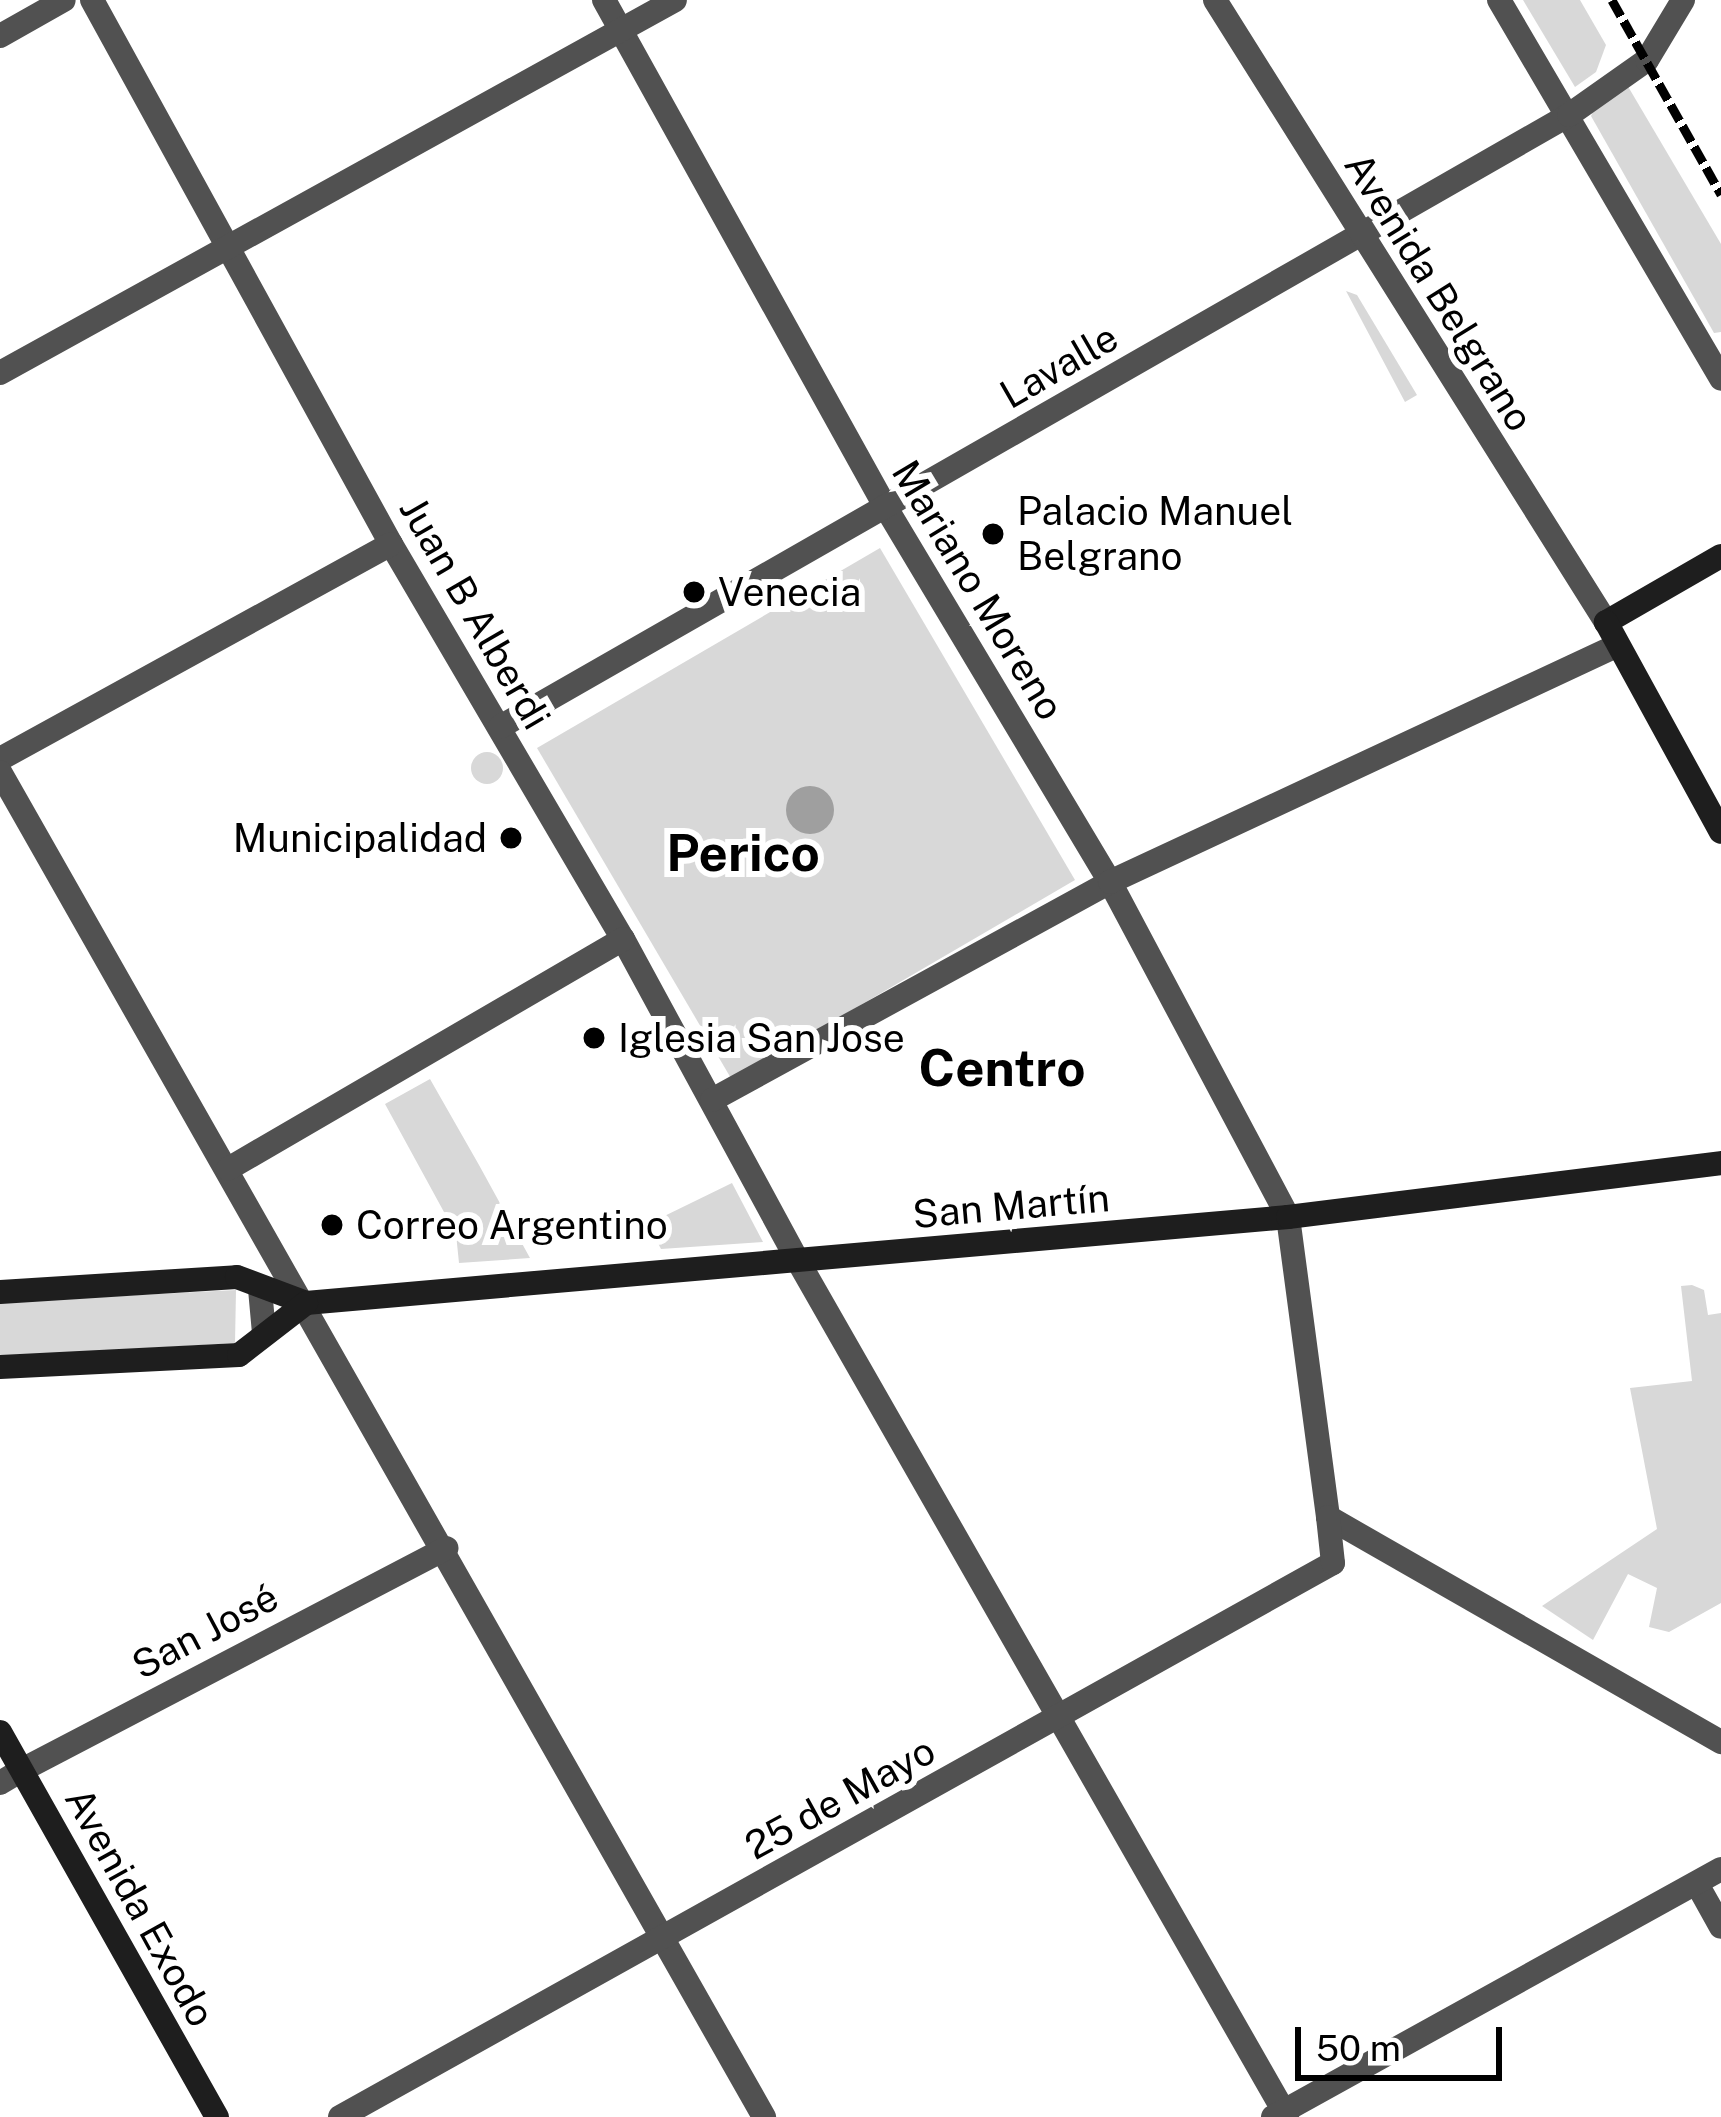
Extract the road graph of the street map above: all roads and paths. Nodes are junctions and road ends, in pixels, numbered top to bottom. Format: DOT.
graph roads {
  1 [pos="64,0"];
  2 [pos="92,0"];
  3 [pos="604,0"];
  4 [pos="675,0"];
  5 [pos="1215,0"];
  6 [pos="1499,0"];
  7 [pos="1683,0"];
  8 [pos="622,30"];
  9 [pos="0,36"];
  10 [pos="1569,115"];
  11 [pos="1360,236"];
  12 [pos="228,247"];
  13 [pos="0,374"];
  14 [pos="1721,379"];
  15 [pos="885,506"];
  16 [pos="391,544"];
  17 [pos="1721,556"];
  18 [pos="1606,622"];
  19 [pos="1616,646"];
  20 [pos="500,727"];
  21 [pos="0,759"];
  22 [pos="0,772"];
  23 [pos="1721,832"];
  24 [pos="1111,882"];
  25 [pos="623,939"];
  26 [pos="712,1100"];
  27 [pos="1721,1163"];
  28 [pos="227,1169"];
  29 [pos="1288,1217"];
  30 [pos="798,1262"];
  31 [pos="260,1289"];
  32 [pos="0,1292"];
  33 [pos="306,1303"];
  34 [pos="264,1334"];
  35 [pos="0,1367"];
  36 [pos="1328,1516"];
  37 [pos="1365,1541"];
  38 [pos="446,1548"];
  39 [pos="1333,1563"];
  40 [pos="1057,1718"];
  41 [pos="0,1732"];
  42 [pos="1721,1742"];
  43 [pos="11,1777"];
  44 [pos="1721,1870"];
  45 [pos="1697,1884"];
  46 [pos="1721,1927"];
  47 [pos="664,1938"];
  48 [pos="1281,2115"];
  49 [pos="217,2117"];
  50 [pos="340,2117"];
  51 [pos="764,2117"];
  1 -- 9 [label="street"];
  2 -- 12 [label="street, Juan B Alberdi"];
  3 -- 8 [label="street, Mariano Moreno"];
  4 -- 8 [label="street"];
  5 -- 11 [label="street, Avenida Belgrano"];
  6 -- 10 [label="street"];
  7 -- 10 [label="street, Lavalle"];
  8 -- 12 [label="street"];
  8 -- 15 [label="street, Mariano Moreno"];
  10 -- 11 [label="street, Lavalle"];
  10 -- 14 [label="street"];
  11 -- 15 [label="street, Lavalle"];
  11 -- 18 [label="street, Avenida Belgrano"];
  12 -- 13 [label="street"];
  12 -- 16 [label="street, Juan B Alberdi"];
  15 -- 20 [label="street, Lavalle"];
  15 -- 24 [label="street, Mariano Moreno"];
  16 -- 20 [label="street, Juan B Alberdi"];
  16 -- 21 [label="street"];
  17 -- 18 [label="main road"];
  18 -- 19 [label="main road"];
  19 -- 23 [label="main road"];
  19 -- 24 [label="street"];
  20 -- 25 [label="street, Juan B Alberdi"];
  22 -- 28 [label="street"];
  24 -- 26 [label="street"];
  24 -- 29 [label="street, Mariano Moreno"];
  25 -- 26 [label="street, Juan B Alberdi"];
  25 -- 28 [label="street"];
  26 -- 30 [label="street, Juan B Alberdi"];
  27 -- 29 [label="main road, San Martín"];
  28 -- 33 [label="street"];
  29 -- 30 [label="main road, San Martín"];
  29 -- 36 [label="street"];
  30 -- 33 [label="main road, San Martín"];
  30 -- 40 [label="street, Juan B Alberdi"];
  31 -- 32 [label="main road, San Martín"];
  31 -- 33 [label="main road, San Martín"];
  31 -- 34 [label="street"];
  33 -- 34 [label="main road"];
  33 -- 38 [label="street"];
  34 -- 35 [label="main road"];
  36 -- 37 [label="street"];
  36 -- 39 [label="street"];
  37 -- 39 [label="street, 25 de Mayo"];
  37 -- 42 [label="street"];
  38 -- 43 [label="street, San José"];
  38 -- 47 [label="street"];
  39 -- 40 [label="street, 25 de Mayo"];
  40 -- 47 [label="street, 25 de Mayo"];
  40 -- 48 [label="street, Juan B Alberdi"];
  41 -- 43 [label="main road, Avenida Exodo"];
  43 -- 49 [label="main road, Avenida Exodo"];
  44 -- 45 [label="street"];
  45 -- 46 [label="street"];
  45 -- 48 [label="street"];
  47 -- 50 [label="street, 25 de Mayo"];
  47 -- 51 [label="street"];
}
